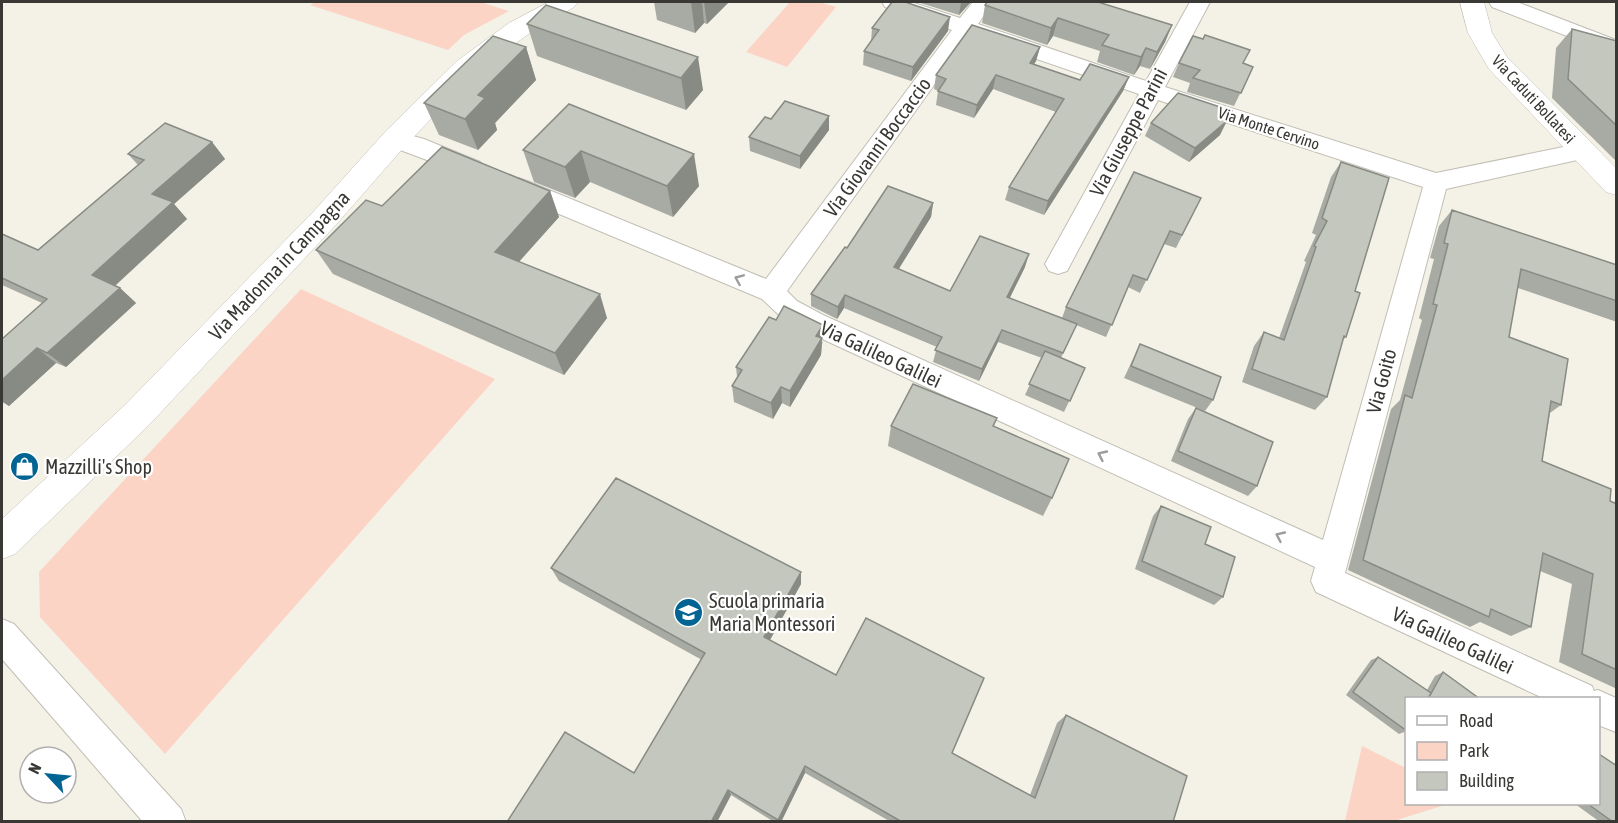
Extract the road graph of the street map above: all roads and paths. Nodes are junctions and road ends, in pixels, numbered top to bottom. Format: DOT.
graph roads {
  1 [pos="566,2"];
  2 [pos="892,2"];
  3 [pos="983,2"];
  4 [pos="1200,2"];
  5 [pos="1472,2"];
  6 [pos="1498,2"];
  7 [pos="966,26"];
  8 [pos="1617,48"];
  9 [pos="1150,90"];
  10 [pos="395,139"];
  11 [pos="1583,151"];
  12 [pos="1436,182"];
  13 [pos="1617,185"];
  14 [pos="1058,264"];
  15 [pos="771,292"];
  16 [pos="2,542"];
  17 [pos="1330,571"];
  18 [pos="2,635"];
  19 [pos="1576,697"];
  20 [pos="1600,707"];
  21 [pos="1617,715"];
  22 [pos="168,822"];
  1 -- 10 [label="street, Via Madonna in Campagna"];
  2 -- 7 [label="street, Via Monte Cervino"];
  3 -- 7 [label="street, Via Giovanni Boccaccio"];
  4 -- 9 [label="street, Via Giuseppe Parini"];
  5 -- 11 [label="street, Via Caduti Bollatesi"];
  6 -- 8 [label="street"];
  7 -- 9 [label="street, Via Monte Cervino"];
  7 -- 15 [label="street, Via Giovanni Boccaccio"];
  9 -- 12 [label="street, Via Monte Cervino"];
  9 -- 14 [label="street, Via Giuseppe Parini"];
  15 -- 10 [label="street, Via Galileo Galilei, one-way"];
  10 -- 16 [label="street, Via Madonna in Campagna"];
  11 -- 12 [label="street, Via Monte Cervino"];
  11 -- 13 [label="street, Via Caduti Bollatesi"];
  12 -- 17 [label="street, Via Goito"];
  17 -- 15 [label="street, Via Galileo Galilei, one-way"];
  17 -- 19 [label="street, Via Galileo Galilei"];
  18 -- 22 [label="street"];
  20 -- 21 [label="street"];
}
